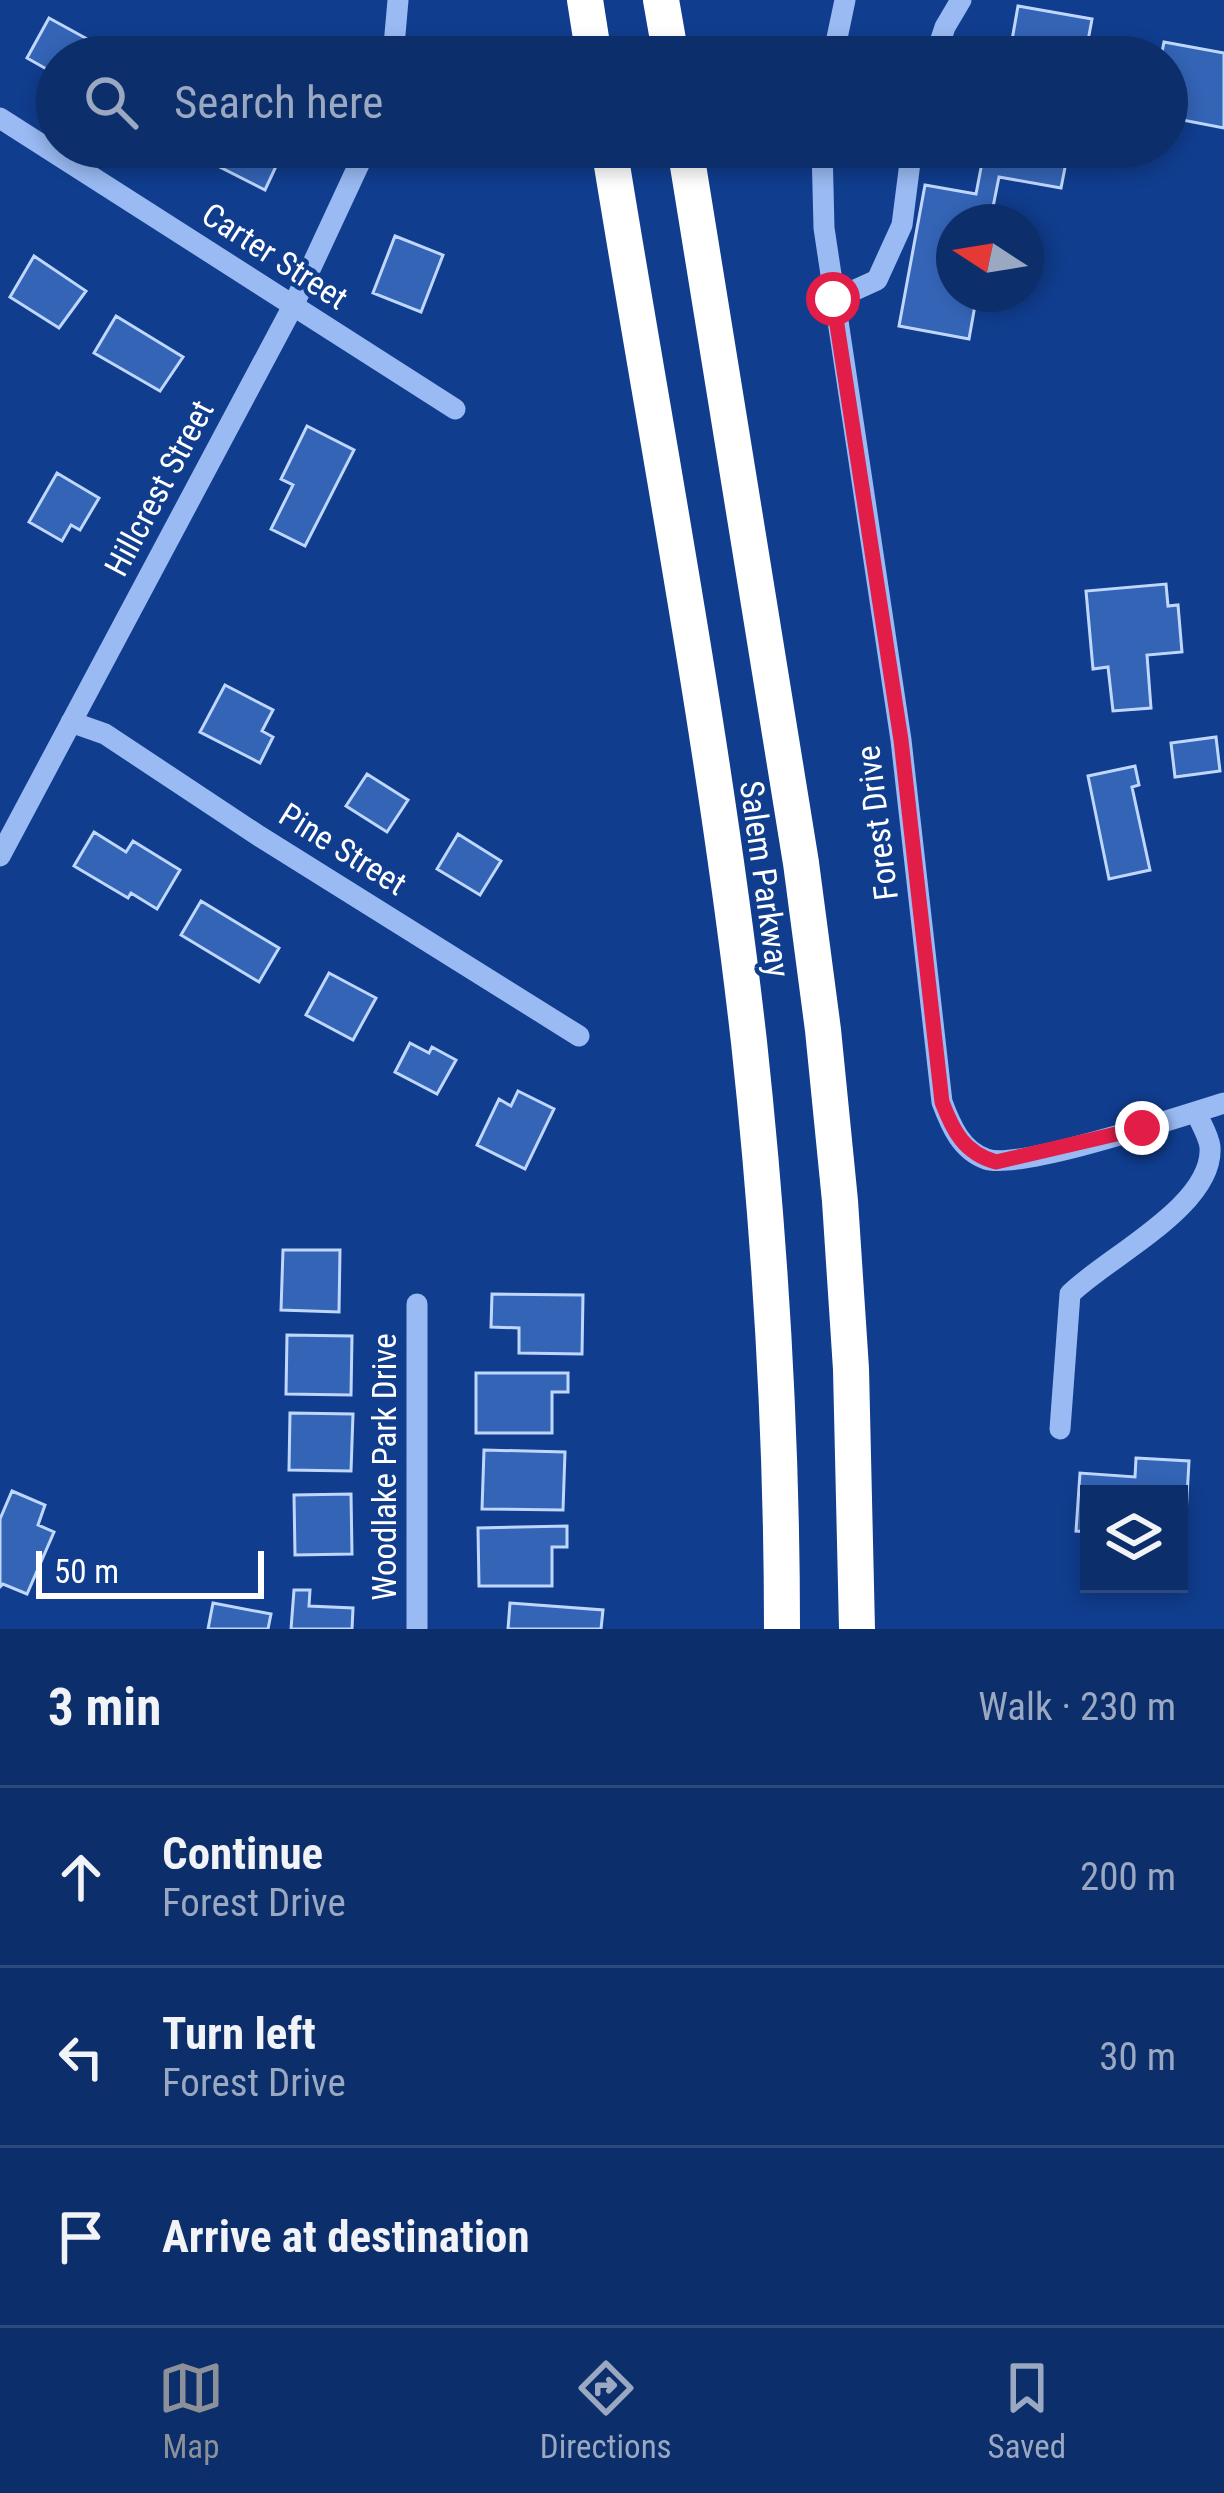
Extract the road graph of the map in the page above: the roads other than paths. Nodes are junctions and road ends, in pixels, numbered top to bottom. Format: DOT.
graph roads {
  1 [pos="398,0"];
  2 [pos="585,0"];
  3 [pos="662,0"];
  4 [pos="845,0"];
  5 [pos="961,0"];
  6 [pos="395,36"];
  7 [pos="591,36"];
  8 [pos="667,36"];
  9 [pos="837,36"];
  10 [pos="942,36"];
  11 [pos="0,118"];
  12 [pos="36,141"];
  13 [pos="78,168"];
  14 [pos="357,168"];
  15 [pos="612,168"];
  16 [pos="688,168"];
  17 [pos="823,168"];
  18 [pos="909,168"];
  19 [pos="833,299"];
  20 [pos="293,306"];
  21 [pos="455,409"];
  22 [pos="71,722"];
  23 [pos="0,856"];
  24 [pos="579,1036"];
  25 [pos="1224,1103"];
  26 [pos="1196,1112"];
  27 [pos="417,1304"];
  28 [pos="1060,1430"];
  29 [pos="417,1629"];
  30 [pos="782,1629"];
  31 [pos="857,1629"];
  1 -- 6 [label="street"];
  2 -- 7 [label="highway"];
  3 -- 8 [label="highway"];
  4 -- 9 [label="street"];
  5 -- 10 [label="street"];
  11 -- 12 [label="street, Carter Street"];
  13 -- 20 [label="street, Carter Street"];
  14 -- 20 [label="street, Hillcrest Street"];
  15 -- 30 [label="highway, Salem Parkway"];
  16 -- 31 [label="highway, Salem Parkway"];
  17 -- 19 [label="street, Forest Drive"];
  18 -- 19 [label="street"];
  19 -- 26 [label="street, Forest Drive"];
  20 -- 21 [label="street, Carter Street"];
  20 -- 22 [label="street, Hillcrest Street"];
  22 -- 23 [label="street, Hillcrest Street"];
  22 -- 24 [label="street, Pine Street"];
  25 -- 26 [label="street, Forest Drive"];
  26 -- 28 [label="street"];
  27 -- 29 [label="street, Woodlake Park Drive"];
}
